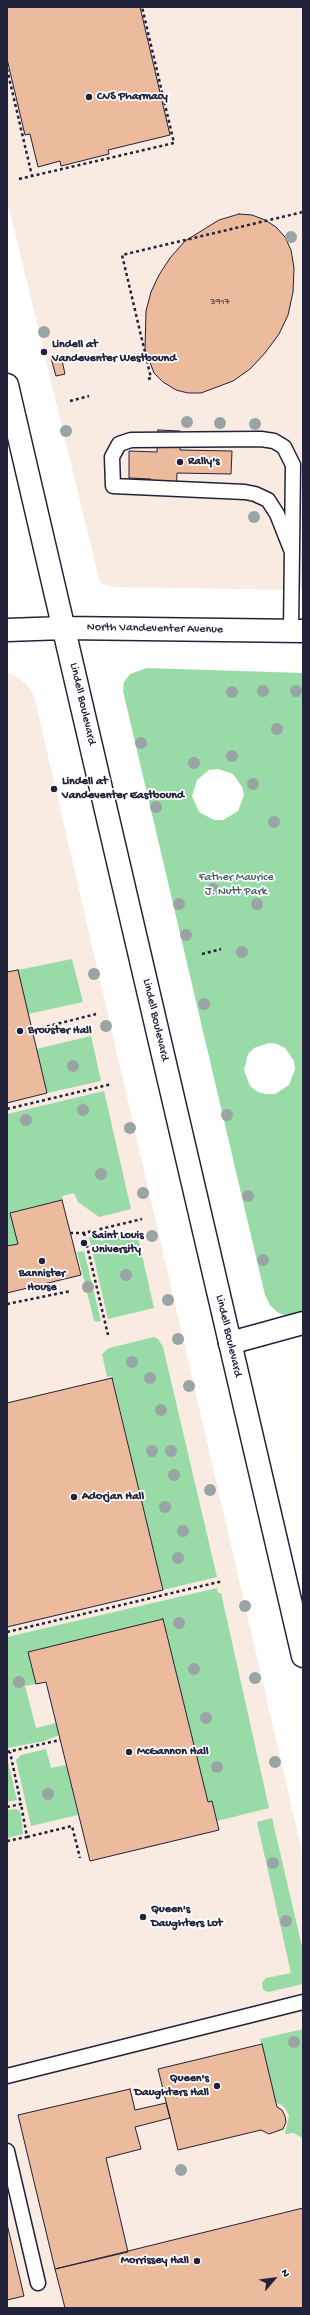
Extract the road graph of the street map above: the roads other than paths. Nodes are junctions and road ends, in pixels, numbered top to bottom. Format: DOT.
graph roads {
  1 [pos="7,384"];
  2 [pos="292,552"];
  3 [pos="64,628"];
  4 [pos="7,630"];
  5 [pos="297,631"];
  6 [pos="303,1323"];
  7 [pos="230,1343"];
  8 [pos="303,1656"];
  9 [pos="303,2002"];
  10 [pos="7,2076"];
  11 [pos="7,2151"];
  12 [pos="38,2283"];
  1 -- 3 [label="main road, Lindell Boulevard"];
  2 -- 2 [label="lane"];
  2 -- 5 [label="lane"];
  3 -- 4 [label="main road, North Vandeventer Avenue"];
  3 -- 5 [label="main road, North Vandeventer Avenue"];
  3 -- 7 [label="main road, Lindell Boulevard"];
  6 -- 7 [label="main road"];
  7 -- 8 [label="main road, Lindell Boulevard"];
  9 -- 10 [label="lane"];
  11 -- 12 [label="lane"];
}
